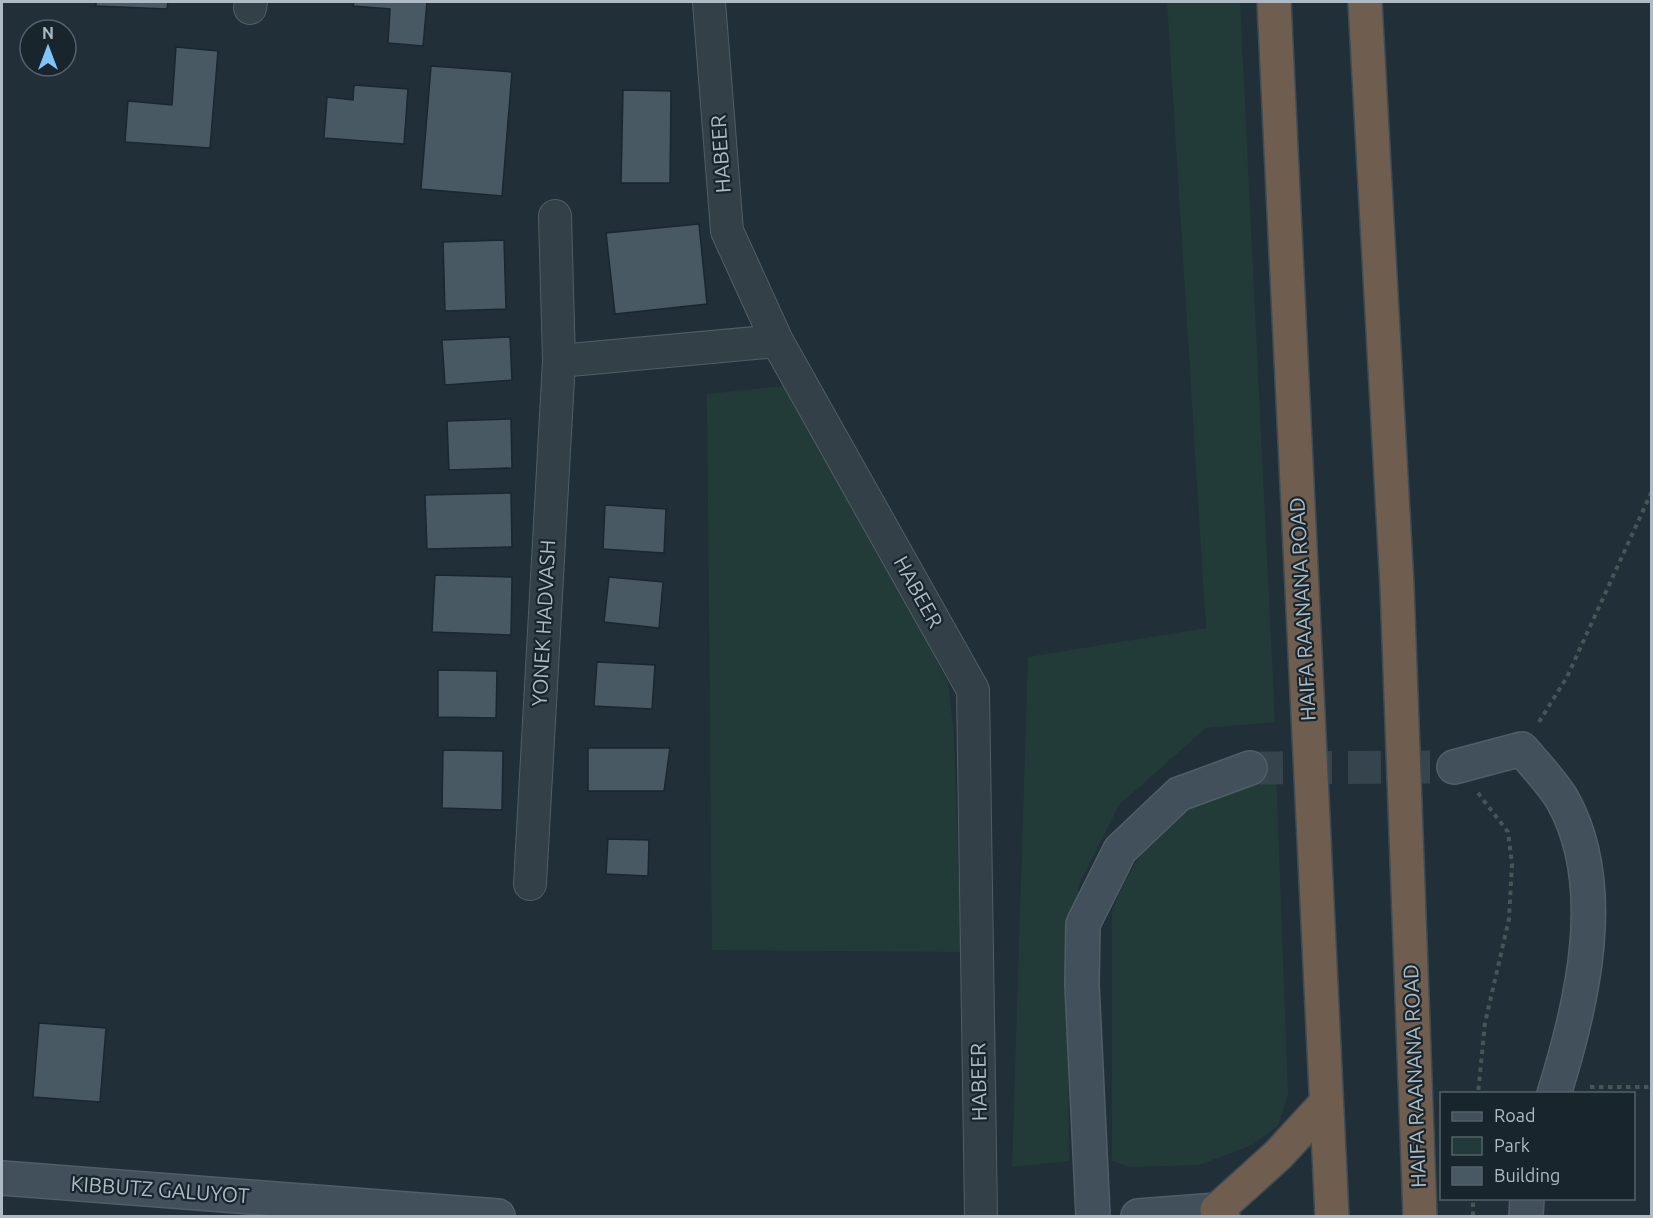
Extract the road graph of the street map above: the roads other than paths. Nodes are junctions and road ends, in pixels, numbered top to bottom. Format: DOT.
graph roads {
  1 [pos="709,2"];
  2 [pos="1274,2"];
  3 [pos="1365,2"];
  4 [pos="555,216"];
  5 [pos="777,341"];
  6 [pos="559,361"];
  7 [pos="1454,767"];
  8 [pos="1250,768"];
  9 [pos="530,884"];
  10 [pos="1555,1091"];
  11 [pos="1326,1103"];
  12 [pos="2,1178"];
  13 [pos="1527,1200"];
  14 [pos="1220,1213"];
  15 [pos="498,1216"];
  16 [pos="981,1216"];
  17 [pos="1093,1216"];
  18 [pos="1138,1216"];
  19 [pos="1332,1216"];
  20 [pos="1420,1216"];
  21 [pos="1526,1216"];
  1 -- 5 [label="street, HABEER"];
  2 -- 11 [label="highway, HAIFA RAANANA ROAD"];
  3 -- 20 [label="highway, HAIFA RAANANA ROAD"];
  4 -- 6 [label="street, YONEK HADVASH"];
  5 -- 6 [label="street"];
  5 -- 16 [label="street, HABEER"];
  6 -- 9 [label="street, YONEK HADVASH"];
  7 -- 10 [label="street"];
  8 -- 17 [label="street"];
  11 -- 14 [label="highway"];
  11 -- 19 [label="highway, HAIFA RAANANA ROAD"];
  12 -- 15 [label="street, KIBBUTZ GALUYOT"];
  13 -- 21 [label="street"];
  14 -- 18 [label="street"];
}
